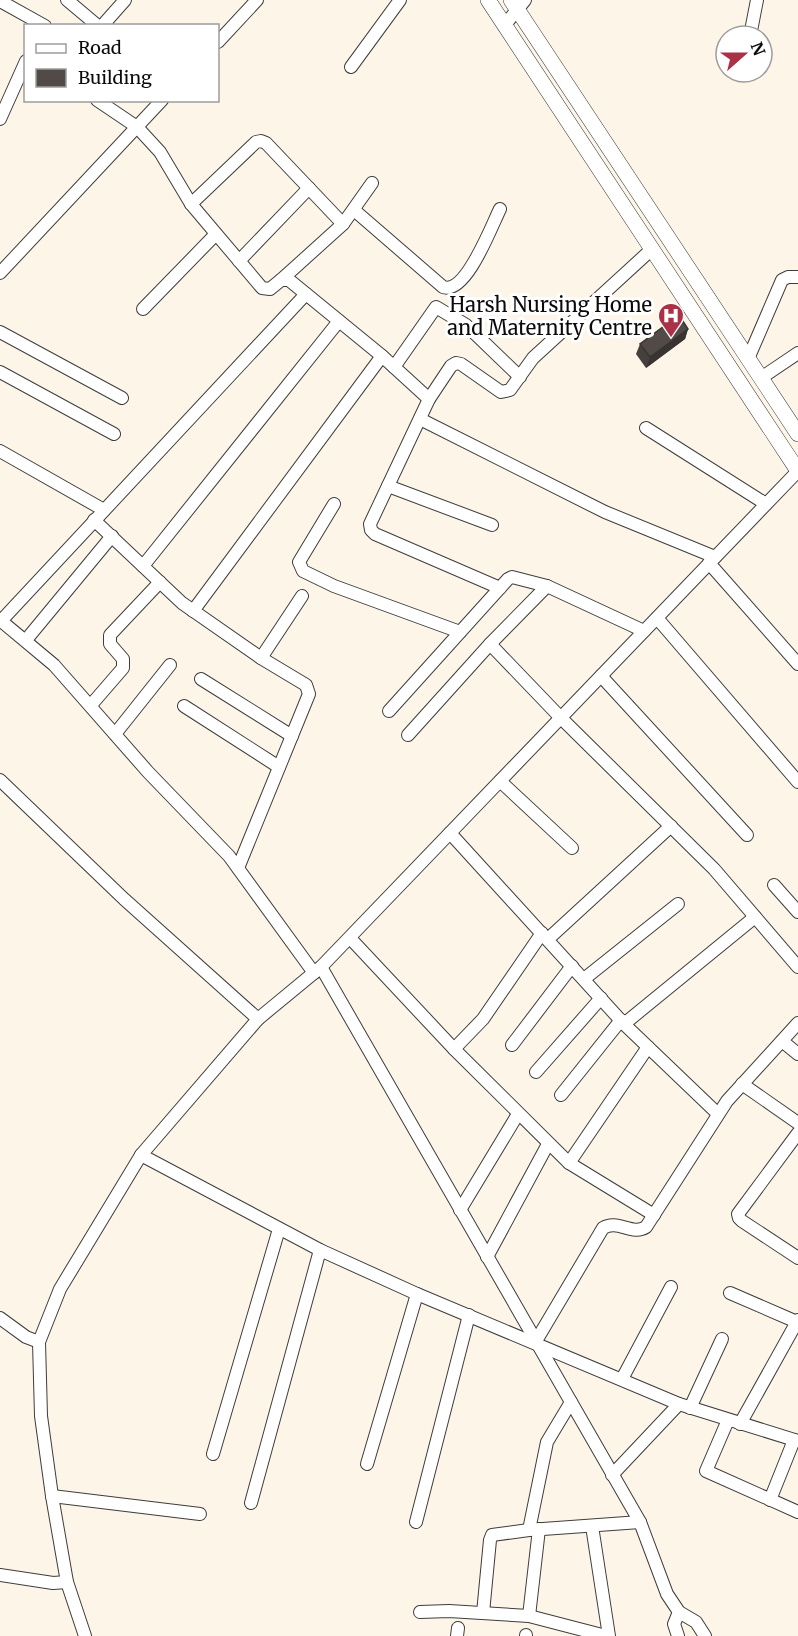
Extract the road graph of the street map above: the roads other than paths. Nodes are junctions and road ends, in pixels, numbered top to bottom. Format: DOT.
graph roads {
  1 [pos="67,0"];
  2 [pos="124,0"];
  3 [pos="257,0"];
  4 [pos="400,0"];
  5 [pos="488,0"];
  6 [pos="757,0"];
  7 [pos="0,1"];
  8 [pos="518,3"];
  9 [pos="85,21"];
  10 [pos="41,24"];
  11 [pos="104,24"];
  12 [pos="752,24"];
  13 [pos="504,26"];
  14 [pos="219,41"];
  15 [pos="24,66"];
  16 [pos="351,67"];
  17 [pos="100,102"];
  18 [pos="160,102"];
  19 [pos="0,119"];
  20 [pos="137,127"];
  21 [pos="372,183"];
  22 [pos="309,188"];
  23 [pos="191,204"];
  24 [pos="500,209"];
  25 [pos="354,210"];
  26 [pos="343,224"];
  27 [pos="216,234"];
  28 [pos="652,249"];
  29 [pos="239,261"];
  30 [pos="683,261"];
  31 [pos="0,273"];
  32 [pos="668,273"];
  33 [pos="798,277"];
  34 [pos="281,280"];
  35 [pos="306,294"];
  36 [pos="143,309"];
  37 [pos="339,321"];
  38 [pos="0,332"];
  39 [pos="798,353"];
  40 [pos="381,356"];
  41 [pos="748,359"];
  42 [pos="394,367"];
  43 [pos="0,372"];
  44 [pos="520,377"];
  45 [pos="761,378"];
  46 [pos="122,398"];
  47 [pos="429,399"];
  48 [pos="420,419"];
  49 [pos="646,428"];
  50 [pos="114,434"];
  51 [pos="798,434"];
  52 [pos="793,453"];
  53 [pos="2,456"];
  54 [pos="798,471"];
  55 [pos="388,486"];
  56 [pos="334,504"];
  57 [pos="766,504"];
  58 [pos="104,510"];
  59 [pos="94,520"];
  60 [pos="492,525"];
  61 [pos="112,536"];
  62 [pos="712,560"];
  63 [pos="143,566"];
  64 [pos="160,582"];
  65 [pos="547,586"];
  66 [pos="500,588"];
  67 [pos="302,596"];
  68 [pos="193,611"];
  69 [pos="657,618"];
  70 [pos="1,621"];
  71 [pos="644,631"];
  72 [pos="460,632"];
  73 [pos="26,640"];
  74 [pos="490,644"];
  75 [pos="261,658"];
  76 [pos="798,664"];
  77 [pos="170,665"];
  78 [pos="601,676"];
  79 [pos="201,680"];
  80 [pos="91,705"];
  81 [pos="184,706"];
  82 [pos="389,711"];
  83 [pos="561,718"];
  84 [pos="115,734"];
  85 [pos="408,735"];
  86 [pos="292,736"];
  87 [pos="279,767"];
  88 [pos="0,780"];
  89 [pos="500,781"];
  90 [pos="798,782"];
  91 [pos="671,826"];
  92 [pos="450,833"];
  93 [pos="747,835"];
  94 [pos="572,848"];
  95 [pos="238,868"];
  96 [pos="774,885"];
  97 [pos="678,904"];
  98 [pos="798,912"];
  99 [pos="755,917"];
  100 [pos="544,936"];
  101 [pos="350,938"];
  102 [pos="572,966"];
  103 [pos="798,967"];
  104 [pos="318,970"];
  105 [pos="584,979"];
  106 [pos="601,998"];
  107 [pos="258,1019"];
  108 [pos="623,1022"];
  109 [pos="798,1023"];
  110 [pos="782,1041"];
  111 [pos="512,1046"];
  112 [pos="648,1047"];
  113 [pos="454,1049"];
  114 [pos="798,1054"];
  115 [pos="536,1072"];
  116 [pos="742,1084"];
  117 [pos="561,1095"];
  118 [pos="518,1114"];
  119 [pos="718,1114"];
  120 [pos="798,1123"];
  121 [pos="798,1133"];
  122 [pos="548,1144"];
  123 [pos="141,1155"];
  124 [pos="569,1163"];
  125 [pos="460,1210"];
  126 [pos="654,1215"];
  127 [pos="279,1229"];
  128 [pos="321,1250"];
  129 [pos="487,1257"];
  130 [pos="798,1258"];
  131 [pos="671,1287"];
  132 [pos="730,1293"];
  133 [pos="417,1294"];
  134 [pos="469,1315"];
  135 [pos="0,1318"];
  136 [pos="796,1325"];
  137 [pos="722,1339"];
  138 [pos="39,1342"];
  139 [pos="536,1342"];
  140 [pos="622,1379"];
  141 [pos="571,1402"];
  142 [pos="685,1406"];
  143 [pos="734,1422"];
  144 [pos="796,1441"];
  145 [pos="213,1454"];
  146 [pos="368,1464"];
  147 [pos="612,1475"];
  148 [pos="52,1496"];
  149 [pos="770,1500"];
  150 [pos="251,1503"];
  151 [pos="798,1512"];
  152 [pos="200,1515"];
  153 [pos="416,1522"];
  154 [pos="640,1522"];
  155 [pos="592,1526"];
  156 [pos="534,1530"];
  157 [pos="0,1575"];
  158 [pos="67,1582"];
  159 [pos="679,1611"];
  160 [pos="420,1612"];
  161 [pos="483,1612"];
  162 [pos="529,1616"];
  163 [pos="703,1632"];
  164 [pos="85,1636"];
  165 [pos="608,1636"];
  166 [pos="677,1636"];
  1 -- 9 [label="street"];
  2 -- 11 [label="street"];
  3 -- 14 [label="street"];
  4 -- 16 [label="street"];
  5 -- 13 [label="street"];
  6 -- 12 [label="street"];
  7 -- 10 [label="street"];
  8 -- 13 [label="street"];
  8 -- 30 [label="street"];
  13 -- 28 [label="street"];
  15 -- 19 [label="street"];
  17 -- 20 [label="street"];
  18 -- 20 [label="street"];
  20 -- 23 [label="street"];
  20 -- 31 [label="street"];
  21 -- 25 [label="street"];
  22 -- 23 [label="street"];
  22 -- 26 [label="street"];
  22 -- 29 [label="street"];
  23 -- 27 [label="street"];
  24 -- 25 [label="street"];
  25 -- 26 [label="street"];
  26 -- 34 [label="street"];
  27 -- 29 [label="street"];
  27 -- 36 [label="street"];
  28 -- 32 [label="street"];
  28 -- 44 [label="street"];
  29 -- 34 [label="street"];
  30 -- 32 [label="street"];
  30 -- 41 [label="street"];
  32 -- 52 [label="street"];
  33 -- 41 [label="street"];
  34 -- 35 [label="street"];
  35 -- 37 [label="street"];
  35 -- 58 [label="street"];
  37 -- 40 [label="street"];
  37 -- 63 [label="street"];
  38 -- 46 [label="street"];
  39 -- 45 [label="street"];
  40 -- 42 [label="street"];
  40 -- 68 [label="street"];
  41 -- 45 [label="street"];
  42 -- 44 [label="street"];
  42 -- 47 [label="street"];
  43 -- 50 [label="street"];
  44 -- 47 [label="street"];
  45 -- 51 [label="street"];
  47 -- 48 [label="street"];
  48 -- 55 [label="street"];
  48 -- 62 [label="street"];
  49 -- 57 [label="street"];
  52 -- 54 [label="street"];
  53 -- 58 [label="street"];
  54 -- 57 [label="street"];
  55 -- 60 [label="street"];
  55 -- 66 [label="street"];
  56 -- 72 [label="street"];
  57 -- 62 [label="street"];
  58 -- 59 [label="street"];
  59 -- 61 [label="street"];
  59 -- 70 [label="street"];
  61 -- 63 [label="street"];
  61 -- 73 [label="street"];
  62 -- 69 [label="street"];
  62 -- 76 [label="street"];
  63 -- 64 [label="street"];
  64 -- 68 [label="street"];
  64 -- 80 [label="street"];
  65 -- 66 [label="street"];
  65 -- 71 [label="street"];
  65 -- 74 [label="street"];
  66 -- 72 [label="street"];
  67 -- 75 [label="street"];
  68 -- 75 [label="street"];
  69 -- 71 [label="street"];
  69 -- 90 [label="street"];
  70 -- 73 [label="street"];
  71 -- 78 [label="street"];
  72 -- 82 [label="street"];
  73 -- 80 [label="street"];
  74 -- 83 [label="street"];
  74 -- 85 [label="street"];
  75 -- 86 [label="street"];
  77 -- 84 [label="street"];
  78 -- 83 [label="street"];
  78 -- 93 [label="street"];
  79 -- 86 [label="street"];
  80 -- 84 [label="street"];
  81 -- 87 [label="street"];
  83 -- 89 [label="street"];
  83 -- 91 [label="street"];
  84 -- 95 [label="street"];
  86 -- 87 [label="street"];
  87 -- 95 [label="street"];
  88 -- 107 [label="street"];
  89 -- 92 [label="street"];
  89 -- 94 [label="street"];
  91 -- 99 [label="street"];
  91 -- 100 [label="street"];
  92 -- 100 [label="street"];
  92 -- 101 [label="street"];
  95 -- 104 [label="street"];
  96 -- 98 [label="street"];
  97 -- 105 [label="street"];
  99 -- 103 [label="street"];
  99 -- 108 [label="street"];
  100 -- 102 [label="street"];
  100 -- 113 [label="street"];
  101 -- 104 [label="street"];
  101 -- 113 [label="street"];
  102 -- 105 [label="street"];
  102 -- 111 [label="street"];
  104 -- 107 [label="street"];
  104 -- 125 [label="street"];
  105 -- 106 [label="street"];
  106 -- 108 [label="street"];
  106 -- 115 [label="street"];
  107 -- 123 [label="street"];
  108 -- 112 [label="street"];
  108 -- 117 [label="street"];
  109 -- 110 [label="street"];
  110 -- 114 [label="street"];
  110 -- 116 [label="street"];
  112 -- 119 [label="street"];
  112 -- 124 [label="street"];
  113 -- 118 [label="street"];
  116 -- 119 [label="street"];
  116 -- 120 [label="street"];
  118 -- 122 [label="street"];
  118 -- 125 [label="street"];
  119 -- 126 [label="street"];
  121 -- 130 [label="street"];
  122 -- 124 [label="street"];
  122 -- 129 [label="street"];
  123 -- 127 [label="street"];
  123 -- 138 [label="street"];
  124 -- 126 [label="street"];
  125 -- 129 [label="street"];
  126 -- 139 [label="street"];
  127 -- 128 [label="street"];
  127 -- 145 [label="street"];
  128 -- 133 [label="street"];
  128 -- 150 [label="street"];
  129 -- 139 [label="street"];
  131 -- 140 [label="street"];
  132 -- 136 [label="street"];
  133 -- 134 [label="street"];
  133 -- 146 [label="street"];
  134 -- 139 [label="street"];
  134 -- 153 [label="street"];
  135 -- 138 [label="street"];
  136 -- 143 [label="street"];
  137 -- 142 [label="street"];
  138 -- 148 [label="street"];
  139 -- 140 [label="street"];
  139 -- 141 [label="street"];
  140 -- 142 [label="street"];
  141 -- 147 [label="street"];
  141 -- 156 [label="street"];
  142 -- 143 [label="street"];
  142 -- 147 [label="street"];
  143 -- 144 [label="street"];
  143 -- 149 [label="street"];
  144 -- 149 [label="street"];
  147 -- 154 [label="street"];
  148 -- 152 [label="street"];
  148 -- 158 [label="street"];
  149 -- 151 [label="street"];
  154 -- 155 [label="street"];
  154 -- 159 [label="street"];
  155 -- 156 [label="street"];
  155 -- 165 [label="street"];
  156 -- 161 [label="street"];
  156 -- 162 [label="street"];
  157 -- 158 [label="street"];
  158 -- 164 [label="street"];
  159 -- 163 [label="street"];
  159 -- 166 [label="street"];
  160 -- 161 [label="street"];
  161 -- 162 [label="street"];
  162 -- 165 [label="street"];
}
